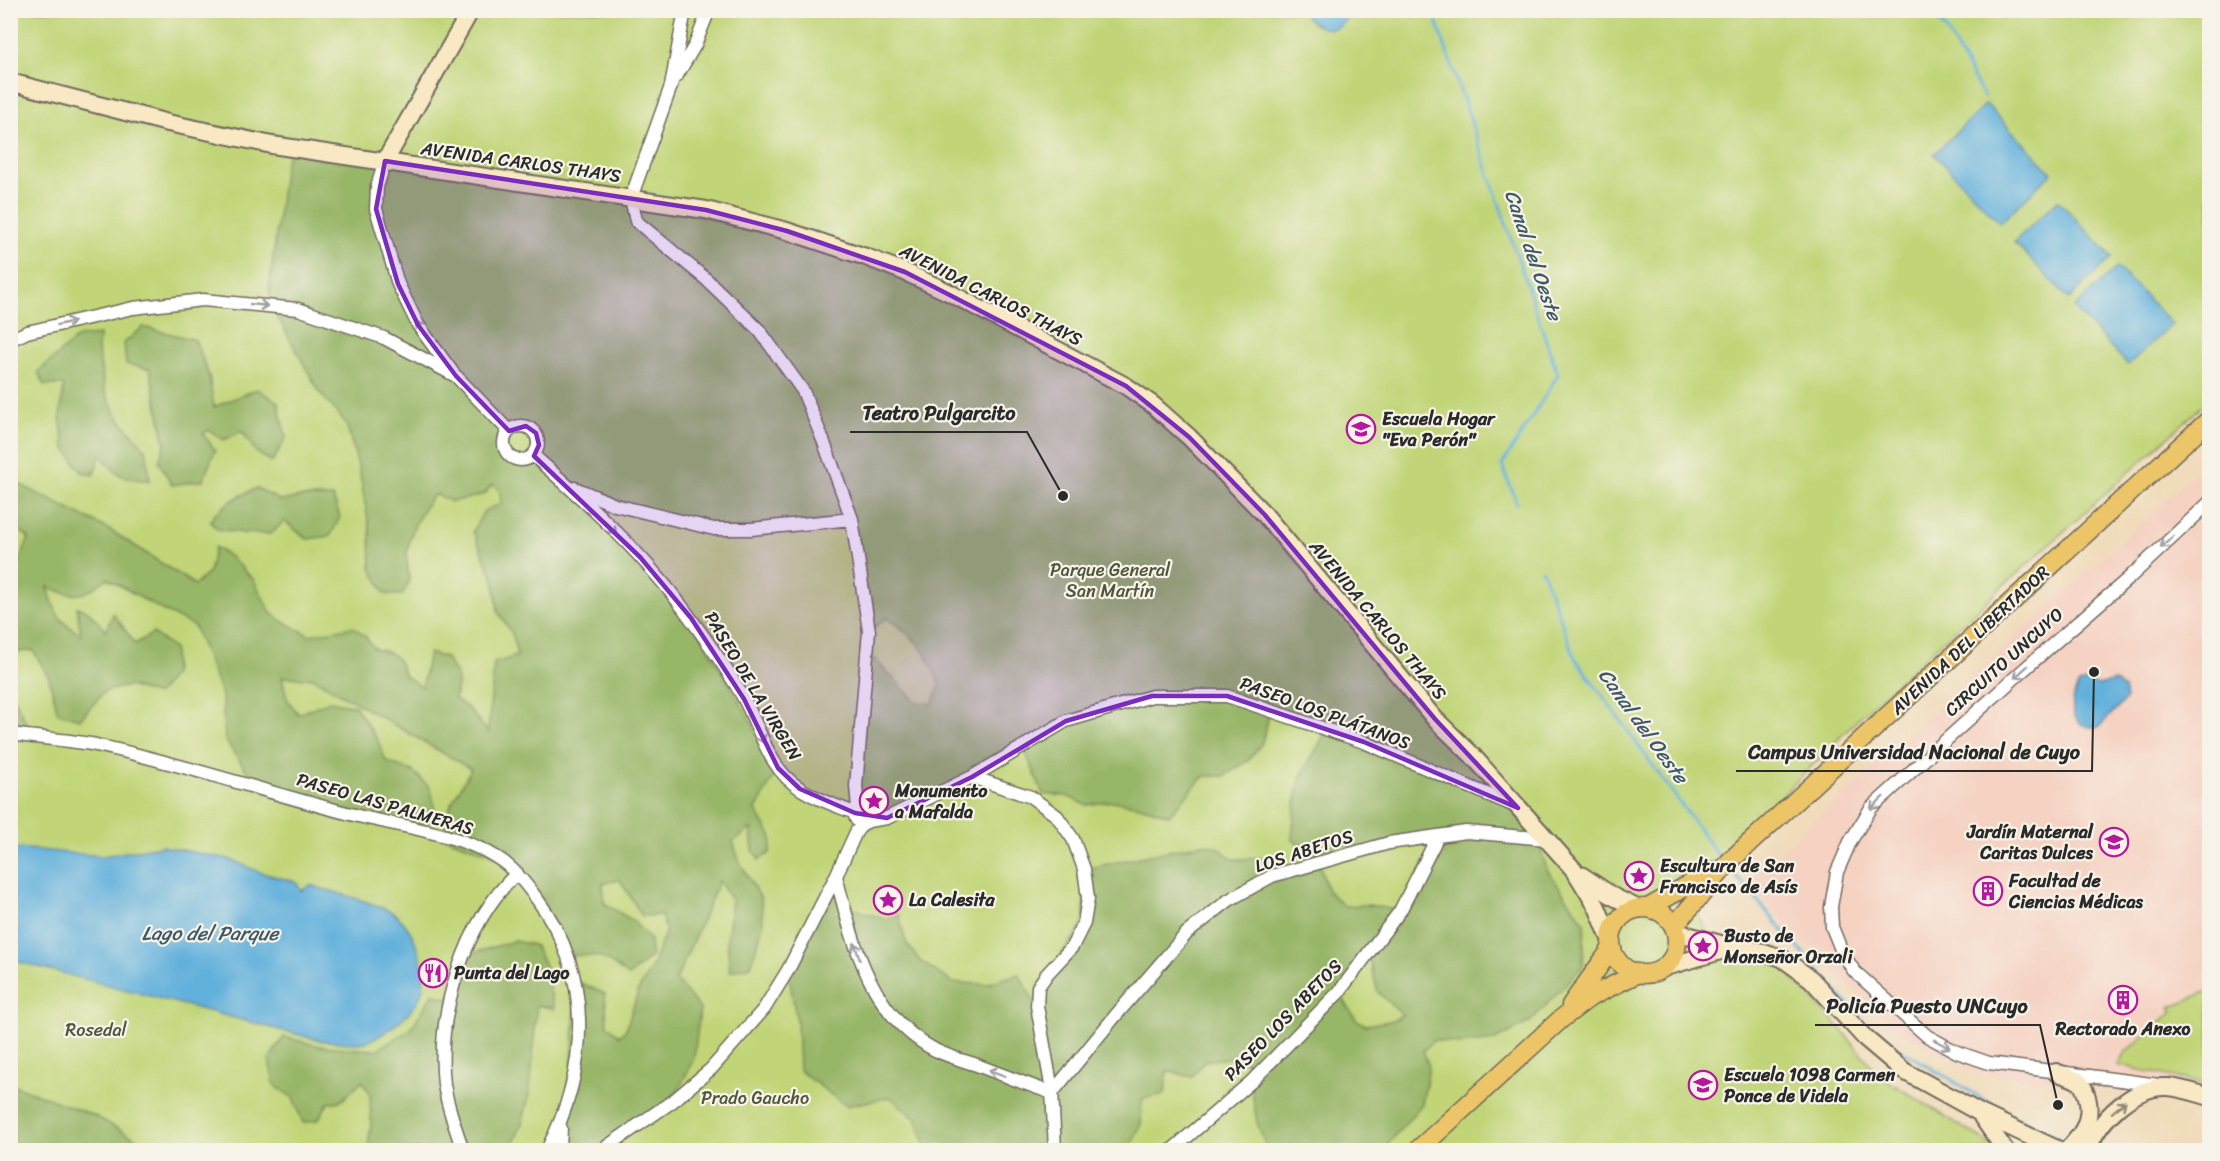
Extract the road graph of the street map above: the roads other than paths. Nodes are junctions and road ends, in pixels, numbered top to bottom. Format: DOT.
graph roads {
  1 [pos="471,10"];
  2 [pos="685,10"];
  3 [pos="710,10"];
  4 [pos="10,82"];
  5 [pos="671,86"];
  6 [pos="385,161"];
  7 [pos="631,198"];
  8 [pos="10,340"];
  9 [pos="456,376"];
  10 [pos="2210,419"];
  11 [pos="509,431"];
  12 [pos="534,456"];
  13 [pos="568,486"];
  14 [pos="2210,502"];
  15 [pos="852,519"];
  16 [pos="10,734"];
  17 [pos="972,777"];
  18 [pos="1518,808"];
  19 [pos="861,817"];
  20 [pos="887,818"];
  21 [pos="1438,836"];
  22 [pos="1548,839"];
  23 [pos="1730,861"];
  24 [pos="1575,872"];
  25 [pos="517,873"];
  26 [pos="836,876"];
  27 [pos="1643,908"];
  28 [pos="1675,929"];
  29 [pos="1612,945"];
  30 [pos="1732,947"];
  31 [pos="1662,968"];
  32 [pos="1638,973"];
  33 [pos="1561,1019"];
  34 [pos="2056,1072"];
  35 [pos="2167,1086"];
  36 [pos="1052,1093"];
  37 [pos="2210,1096"];
  38 [pos="1980,1113"];
  39 [pos="561,1123"];
  40 [pos="605,1148"];
  41 [pos="464,1150"];
  42 [pos="547,1150"];
  43 [pos="560,1150"];
  44 [pos="595,1150"];
  45 [pos="1055,1150"];
  46 [pos="1172,1150"];
  47 [pos="1418,1150"];
  48 [pos="2005,1150"];
  49 [pos="2059,1150"];
  50 [pos="2067,1150"];
  51 [pos="2088,1150"];
  1 -- 6 [label="street"];
  2 -- 5 [label="street"];
  3 -- 5 [label="street"];
  4 -- 6 [label="street, AVENIDA CARLOS THAYS"];
  5 -- 7 [label="street"];
  6 -- 7 [label="street, AVENIDA CARLOS THAYS"];
  9 -- 6 [label="street, one-way"];
  7 -- 15 [label="street"];
  7 -- 18 [label="street, AVENIDA CARLOS THAYS"];
  8 -- 9 [label="street, one-way"];
  9 -- 11 [label="street"];
  10 -- 23 [label="main road, AVENIDA DEL LIBERTADOR"];
  11 -- 12 [label="street"];
  11 -- 12 [label="street"];
  12 -- 13 [label="street, PASEO DE LA VIRGEN"];
  13 -- 15 [label="street"];
  13 -- 19 [label="street, PASEO DE LA VIRGEN, one-way"];
  14 -- 34 [label="street, CIRCUITO UNCUYO, one-way"];
  15 -- 19 [label="street"];
  16 -- 25 [label="street, PASEO LAS PALMERAS"];
  17 -- 18 [label="street, PASEO LOS PLÁTANOS"];
  17 -- 20 [label="street, PASEO LOS PLÁTANOS"];
  17 -- 36 [label="street"];
  18 -- 22 [label="street, AVENIDA CARLOS THAYS"];
  19 -- 20 [label="street, PASEO DE LA VIRGEN"];
  19 -- 26 [label="street"];
  21 -- 22 [label="street, LOS ABETOS"];
  21 -- 36 [label="street, LOS ABETOS"];
  21 -- 46 [label="street, PASEO LOS ABETOS"];
  22 -- 24 [label="street, AVENIDA CARLOS THAYS"];
  23 -- 27 [label="main road, AVENIDA DEL LIBERTADOR"];
  23 -- 28 [label="main road, AVENIDA DEL LIBERTADOR"];
  24 -- 27 [label="street, AVENIDA CARLOS THAYS"];
  24 -- 29 [label="street, AVENIDA CARLOS THAYS"];
  25 -- 39 [label="street, PASEO LAS PALMERAS"];
  25 -- 41 [label="street"];
  36 -- 26 [label="street, one-way"];
  26 -- 40 [label="street"];
  27 -- 28 [label="main road"];
  27 -- 29 [label="main road"];
  28 -- 30 [label="street"];
  28 -- 31 [label="main road"];
  29 -- 32 [label="main road"];
  29 -- 33 [label="main road"];
  30 -- 31 [label="street"];
  30 -- 38 [label="street"];
  31 -- 32 [label="main road"];
  32 -- 33 [label="main road"];
  33 -- 47 [label="main road"];
  34 -- 35 [label="street, CIRCUITO UNCUYO"];
  34 -- 50 [label="street"];
  35 -- 37 [label="street, CIRCUITO UNCUYO"];
  51 -- 35 [label="street, one-way"];
  36 -- 45 [label="street"];
  38 -- 48 [label="street"];
  38 -- 49 [label="street"];
  39 -- 42 [label="street"];
  39 -- 43 [label="street"];
  40 -- 44 [label="street"];
}
